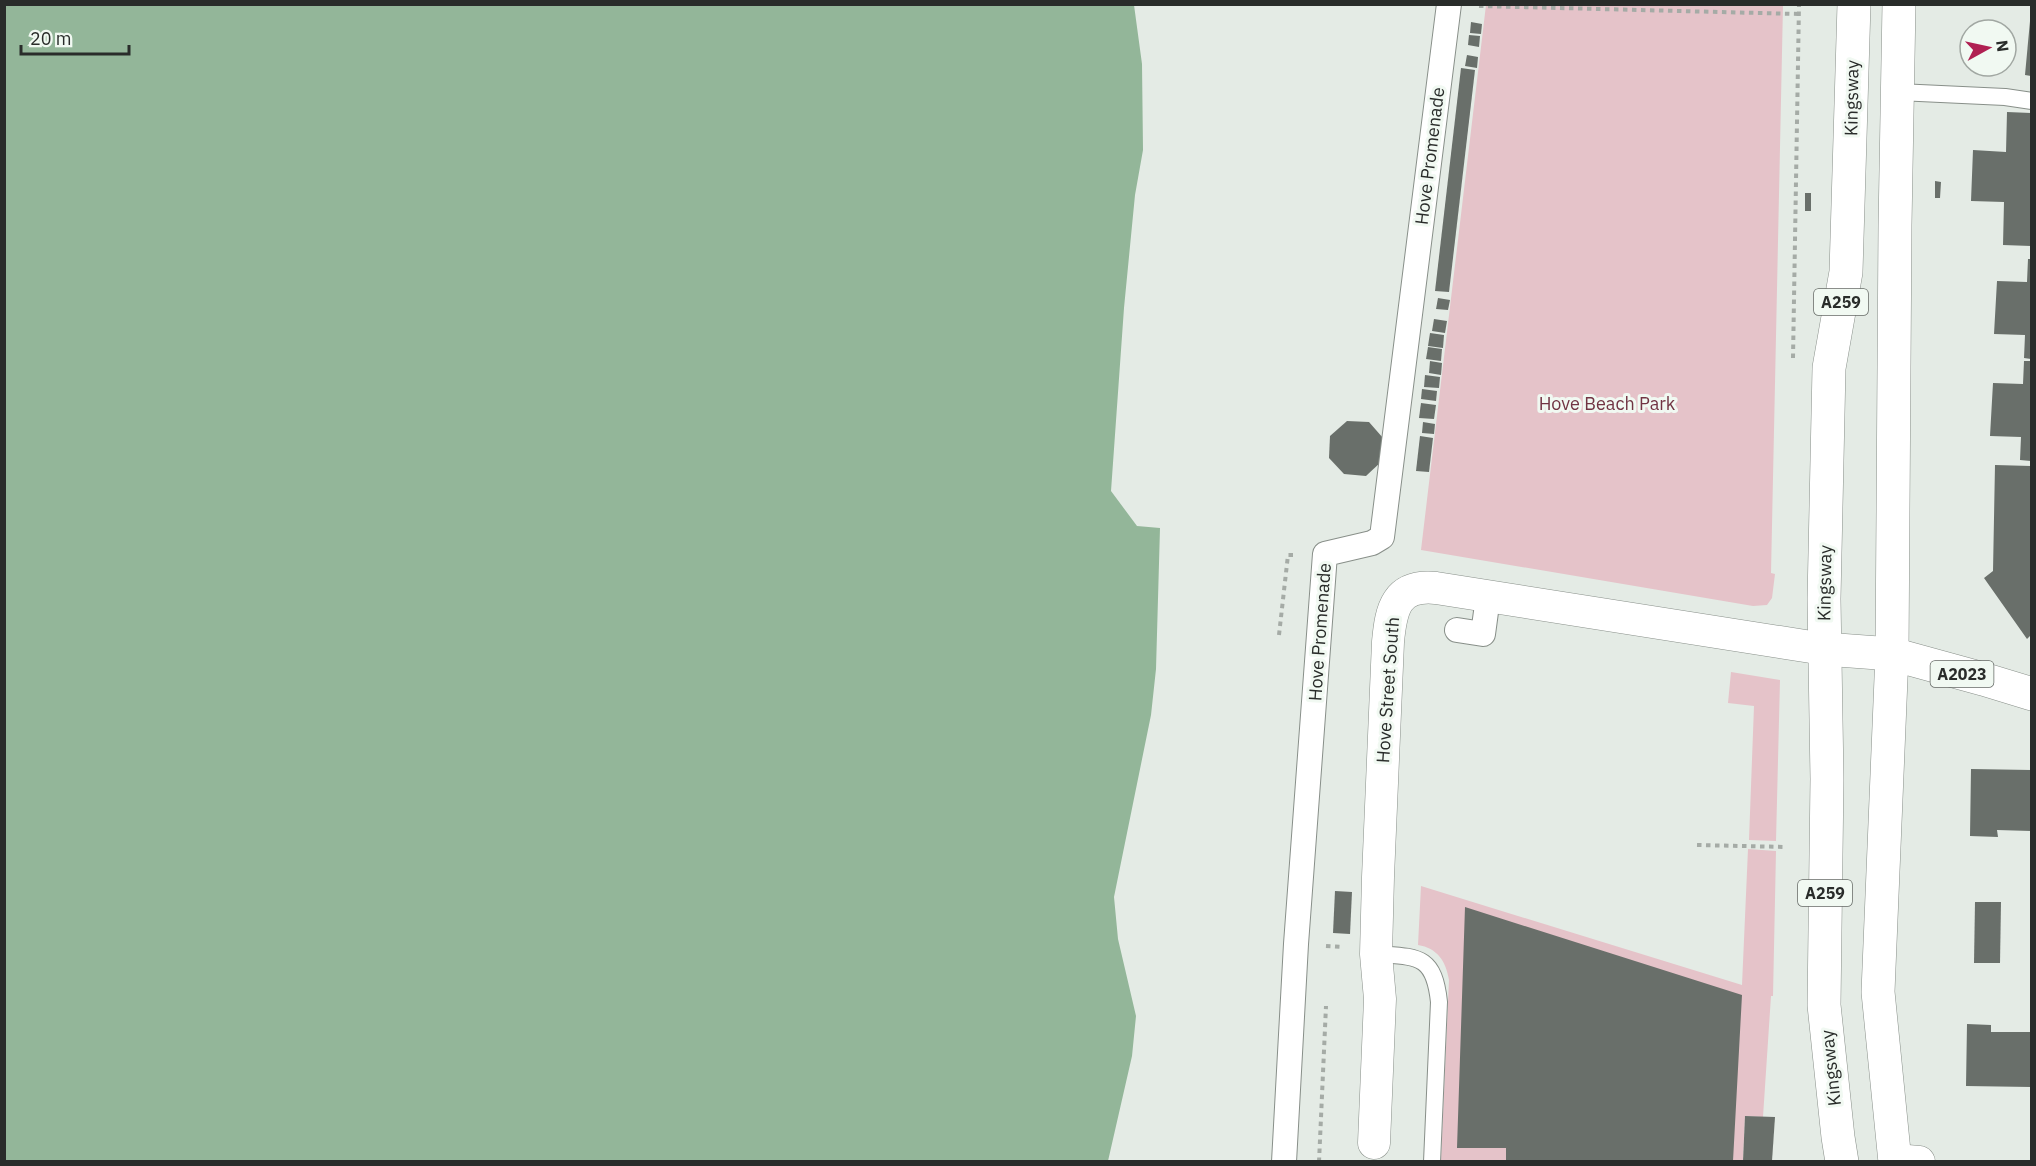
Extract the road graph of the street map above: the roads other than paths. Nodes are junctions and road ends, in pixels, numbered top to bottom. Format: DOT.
graph roads {
  1 [pos="1449,4"];
  2 [pos="1854,4"];
  3 [pos="1899,4"];
  4 [pos="1898,92"];
  5 [pos="2031,101"];
  6 [pos="1488,597"];
  7 [pos="1457,630"];
  8 [pos="1824,649"];
  9 [pos="1892,654"];
  10 [pos="2031,694"];
  11 [pos="1376,954"];
  12 [pos="1374,1143"];
  13 [pos="1284,1161"];
  14 [pos="1432,1161"];
  15 [pos="1842,1161"];
  16 [pos="1903,1161"];
  1 -- 13 [label="street, Hove Promenade"];
  2 -- 8 [label="main road, Kingsway / A259"];
  3 -- 4 [label="main road, A259"];
  4 -- 5 [label="lane"];
  4 -- 9 [label="main road, A259"];
  6 -- 7 [label="street"];
  6 -- 8 [label="street, Hove Street South"];
  6 -- 11 [label="street, Hove Street South"];
  8 -- 9 [label="main road, A2023"];
  8 -- 15 [label="main road, Kingsway / A259"];
  9 -- 10 [label="main road, A2023"];
  9 -- 16 [label="main road, A259"];
  11 -- 12 [label="street, Hove Street South"];
  11 -- 14 [label="lane"];
}
